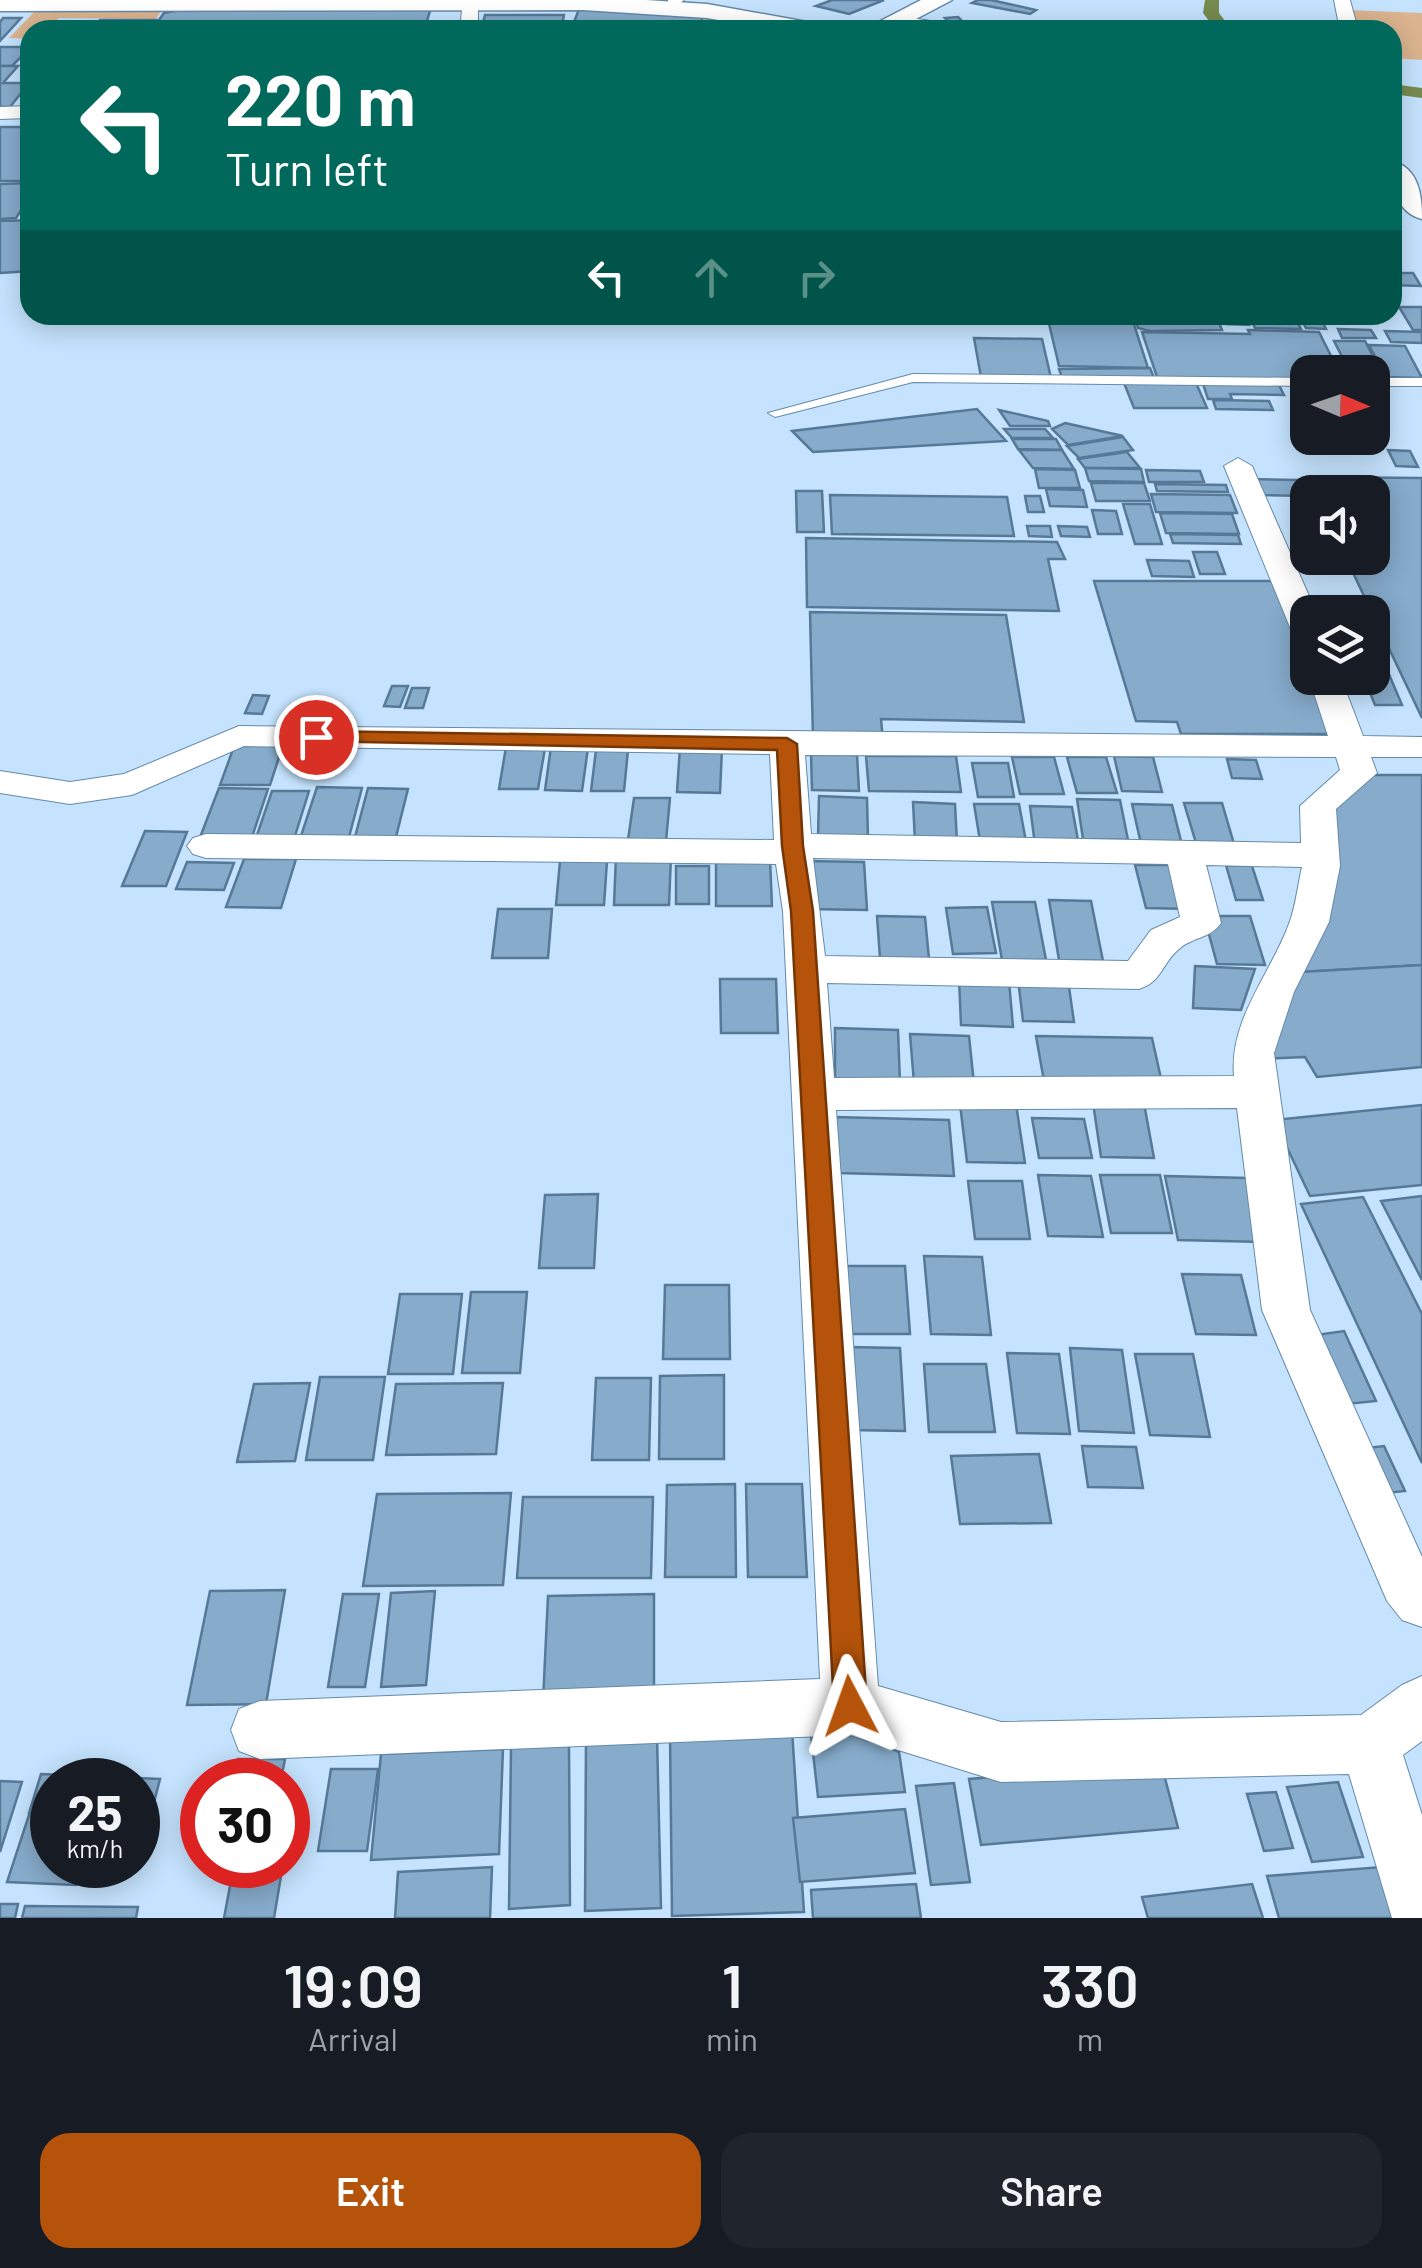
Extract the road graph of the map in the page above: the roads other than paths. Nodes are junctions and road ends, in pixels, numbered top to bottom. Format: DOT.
graph roads {
  1 [pos="940,0"];
  2 [pos="669,1"];
  3 [pos="470,2"];
  4 [pos="0,4"];
  5 [pos="899,18"];
  6 [pos="764,20"];
  7 [pos="779,20"];
  8 [pos="895,20"];
  9 [pos="911,20"];
  10 [pos="1402,154"];
  11 [pos="1422,175"];
  12 [pos="1402,183"];
  13 [pos="1422,210"];
  14 [pos="1290,382"];
  15 [pos="1390,382"];
  16 [pos="1422,382"];
  17 [pos="775,413"];
  18 [pos="1238,466"];
  19 [pos="1292,595"];
  20 [pos="1332,695"];
  21 [pos="787,744"];
  22 [pos="1422,746"];
  23 [pos="1352,747"];
  24 [pos="0,782"];
  25 [pos="206,846"];
  26 [pos="793,849"];
  27 [pos="1184,852"];
  28 [pos="1320,856"];
  29 [pos="805,970"];
  30 [pos="1257,1092"];
  31 [pos="813,1094"];
  32 [pos="1422,1602"];
  33 [pos="1422,1705"];
  34 [pos="850,1706"];
  35 [pos="260,1730"];
  36 [pos="1370,1744"];
  37 [pos="1422,1915"];
  1 -- 5 [label="main road"];
  2 -- 7 [label="main road"];
  3 -- 4 [label="main road"];
  3 -- 6 [label="main road"];
  5 -- 8 [label="main road"];
  5 -- 9 [label="lane"];
  10 -- 11 [label="main road"];
  12 -- 13 [label="main road"];
  14 -- 17 [label="lane"];
  15 -- 16 [label="lane"];
  18 -- 19 [label="street"];
  20 -- 23 [label="street"];
  21 -- 23 [label="street"];
  21 -- 24 [label="street"];
  21 -- 26 [label="street"];
  22 -- 23 [label="street"];
  23 -- 28 [label="street"];
  25 -- 26 [label="street"];
  26 -- 27 [label="street"];
  26 -- 29 [label="street"];
  27 -- 28 [label="street"];
  27 -- 29 [label="street"];
  28 -- 30 [label="street"];
  29 -- 31 [label="street"];
  30 -- 31 [label="street"];
  30 -- 32 [label="street"];
  31 -- 34 [label="street"];
  33 -- 36 [label="street"];
  34 -- 35 [label="street"];
  34 -- 36 [label="street"];
  36 -- 37 [label="street"];
}
